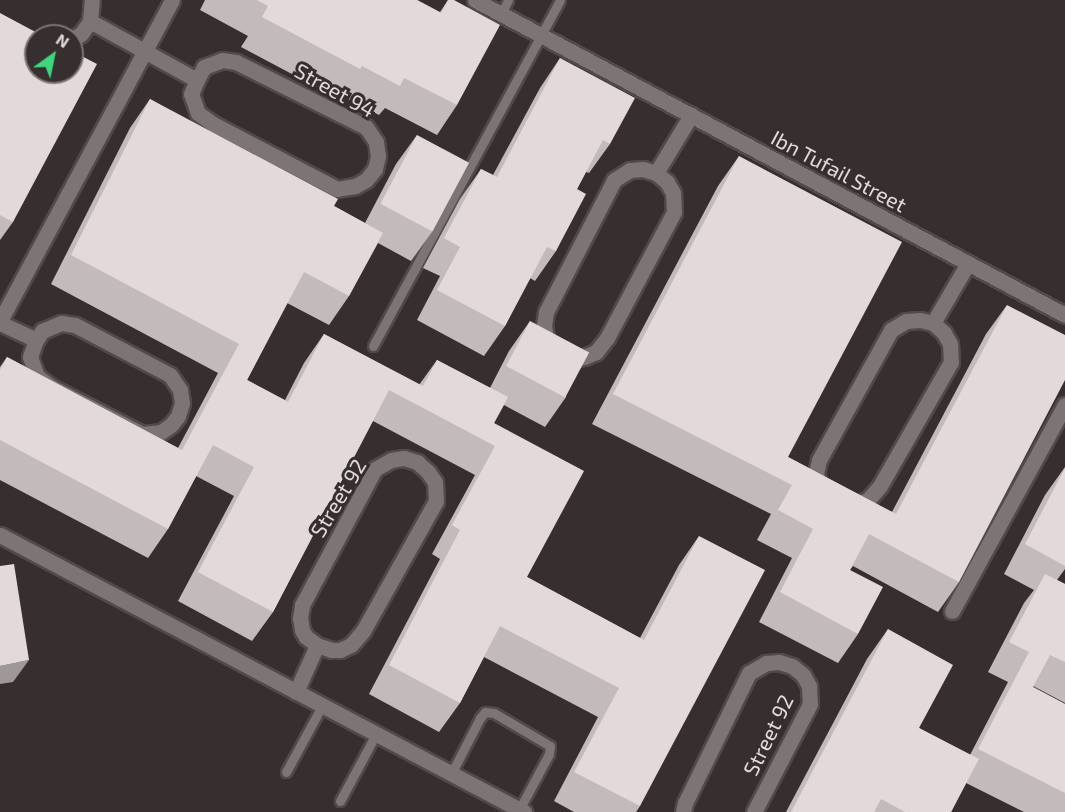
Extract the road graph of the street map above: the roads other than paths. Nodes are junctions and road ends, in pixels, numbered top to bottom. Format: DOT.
graph roads {
  1 [pos="92,0"];
  2 [pos="172,0"];
  3 [pos="475,0"];
  4 [pos="558,1"];
  5 [pos="504,7"];
  6 [pos="90,21"];
  7 [pos="84,30"];
  8 [pos="541,35"];
  9 [pos="145,51"];
  10 [pos="197,80"];
  11 [pos="691,116"];
  12 [pos="656,173"];
  13 [pos="968,263"];
  14 [pos="1065,315"];
  15 [pos="0,322"];
  16 [pos="933,324"];
  17 [pos="36,340"];
  18 [pos="373,346"];
  19 [pos="1065,405"];
  20 [pos="0,535"];
  21 [pos="952,611"];
  22 [pos="317,645"];
  23 [pos="296,692"];
  24 [pos="322,706"];
  25 [pos="376,734"];
  26 [pos="286,772"];
  27 [pos="451,774"];
  28 [pos="340,801"];
  29 [pos="522,811"];
  30 [pos="683,812"];
  31 [pos="754,812"];
  1 -- 6 [label="street"];
  2 -- 9 [label="street"];
  3 -- 5 [label="street, Ibn Tufail Street"];
  4 -- 8 [label="lane"];
  5 -- 8 [label="street, Ibn Tufail Street"];
  6 -- 7 [label="street"];
  6 -- 9 [label="street"];
  8 -- 11 [label="street, Ibn Tufail Street"];
  8 -- 18 [label="lane"];
  9 -- 10 [label="street"];
  9 -- 15 [label="street"];
  10 -- 10 [label="street, Street 94"];
  11 -- 12 [label="street"];
  11 -- 13 [label="street, Ibn Tufail Street"];
  12 -- 12 [label="street"];
  13 -- 14 [label="street, Ibn Tufail Street"];
  13 -- 16 [label="street"];
  15 -- 17 [label="street"];
  16 -- 16 [label="street"];
  17 -- 17 [label="street"];
  19 -- 21 [label="street"];
  20 -- 23 [label="street"];
  22 -- 22 [label="street, Street 92"];
  22 -- 23 [label="street"];
  23 -- 24 [label="street"];
  24 -- 25 [label="street"];
  24 -- 26 [label="lane"];
  25 -- 27 [label="street"];
  25 -- 28 [label="lane"];
  27 -- 29 [label="street"];
  27 -- 29 [label="lane"];
  30 -- 31 [label="street, Street 92"];
}
